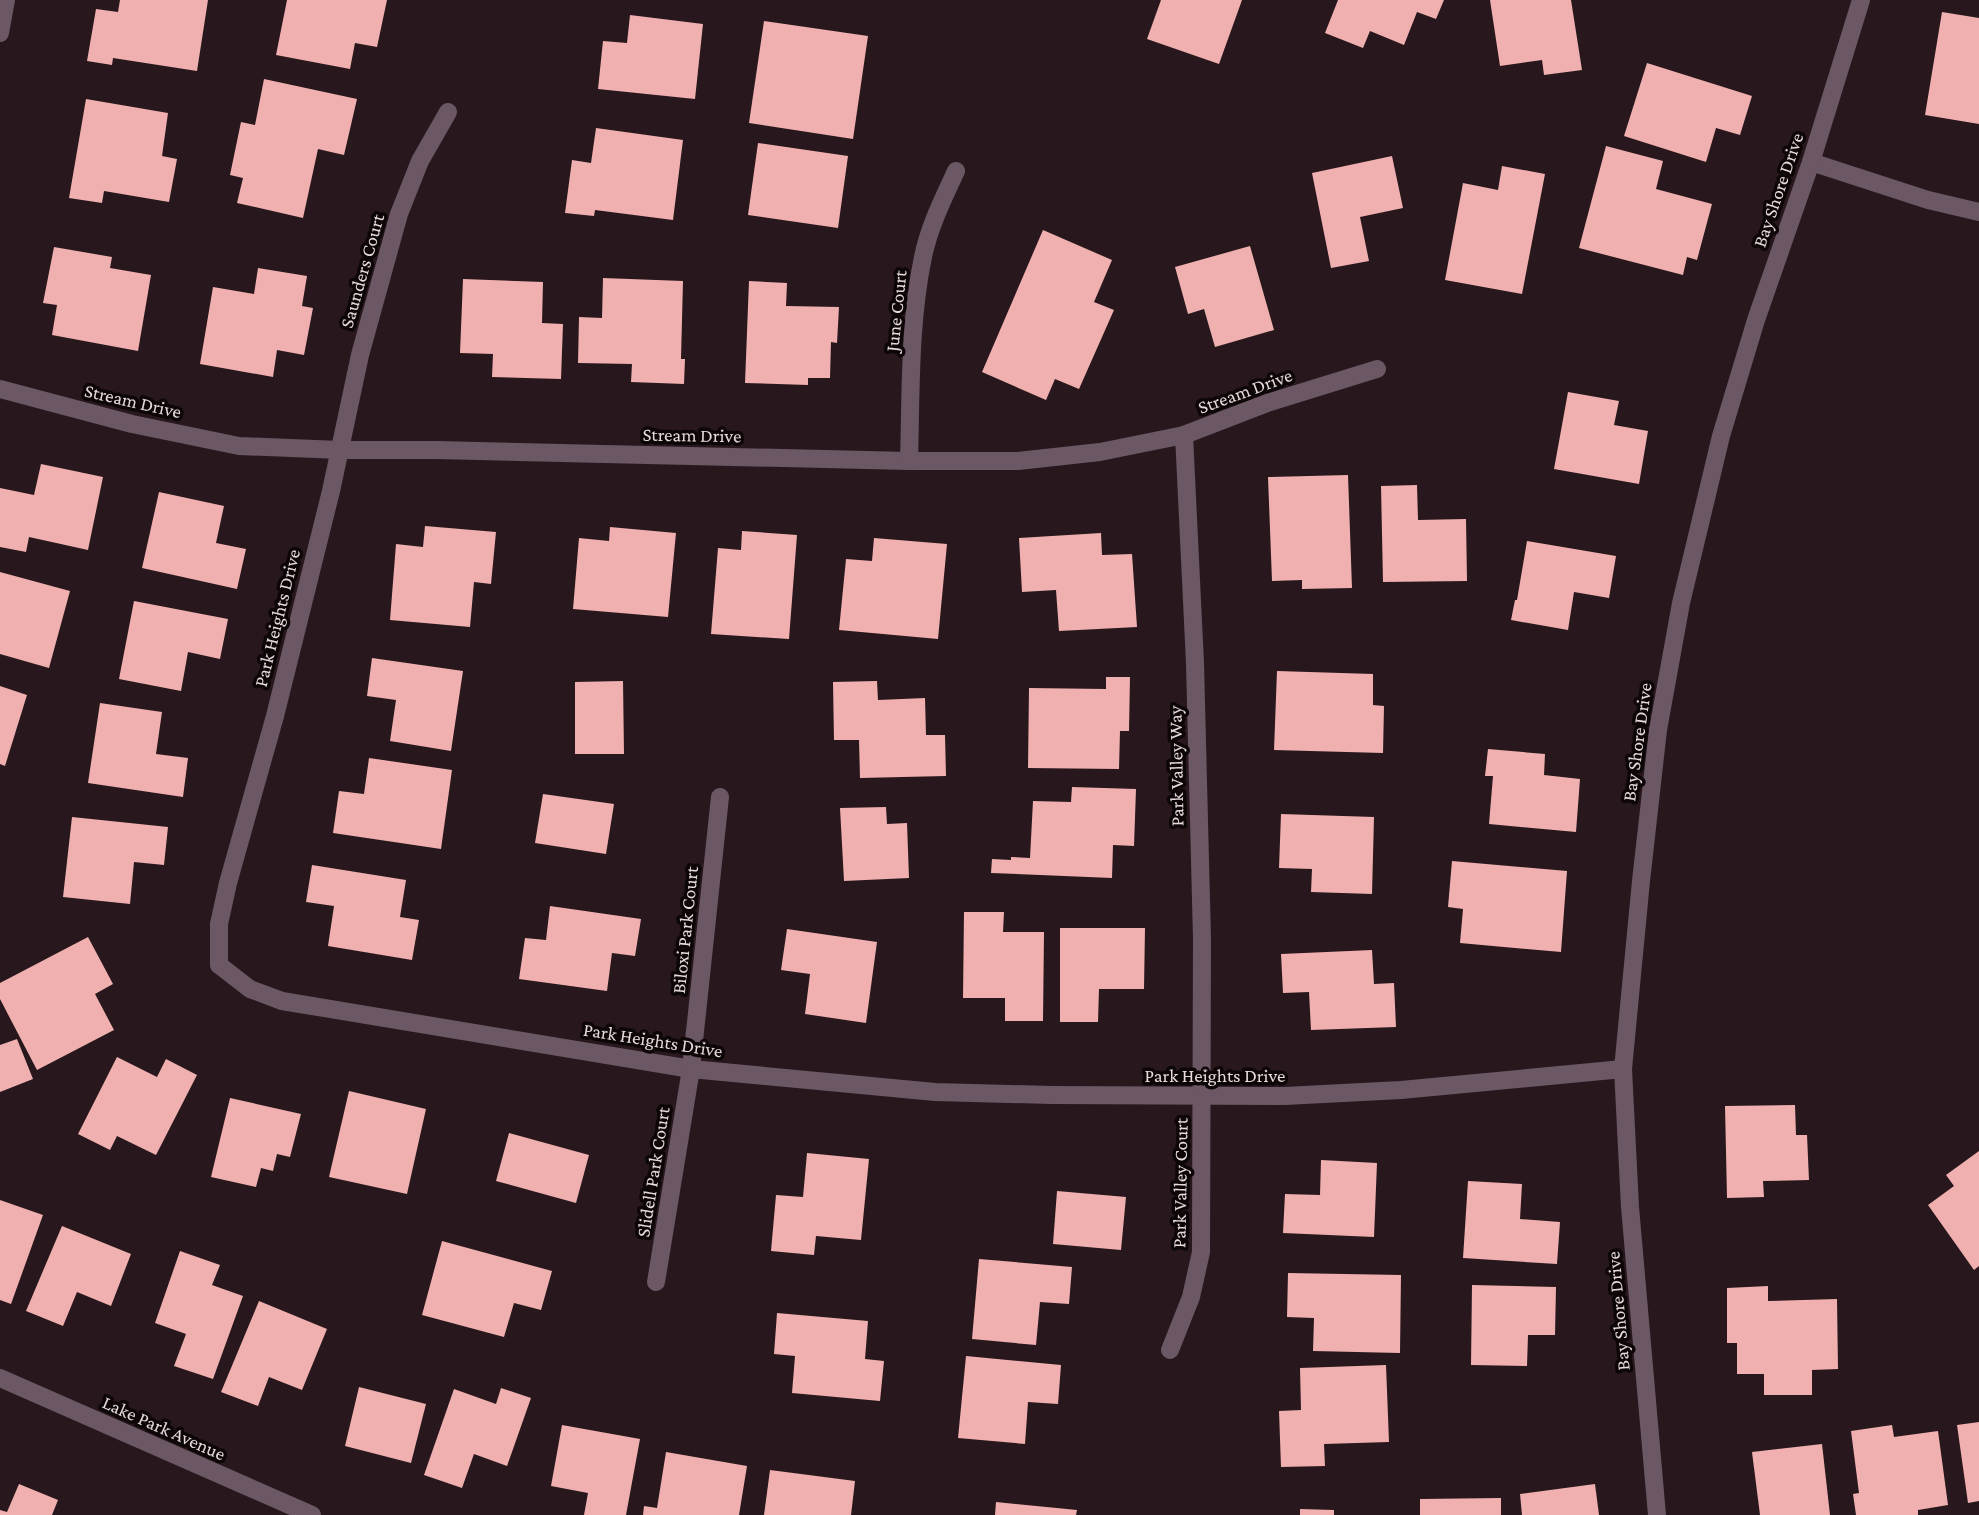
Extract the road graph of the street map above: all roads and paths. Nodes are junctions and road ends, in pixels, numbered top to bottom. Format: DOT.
graph roads {
  1 [pos="6,0"];
  2 [pos="1861,0"];
  3 [pos="0,33"];
  4 [pos="448,112"];
  5 [pos="1811,162"];
  6 [pos="956,171"];
  7 [pos="1979,212"];
  8 [pos="1377,369"];
  9 [pos="0,388"];
  10 [pos="1184,435"];
  11 [pos="340,450"];
  12 [pos="909,461"];
  13 [pos="720,797"];
  14 [pos="691,1069"];
  15 [pos="1623,1069"];
  16 [pos="1202,1097"];
  17 [pos="656,1282"];
  18 [pos="1170,1350"];
  19 [pos="0,1378"];
  20 [pos="312,1515"];
  21 [pos="1657,1515"];
  1 -- 3 [label="street"];
  2 -- 5 [label="street, Bay Shore Drive"];
  4 -- 11 [label="street, Saunders Court"];
  5 -- 7 [label="street"];
  5 -- 15 [label="street, Bay Shore Drive"];
  6 -- 12 [label="street, June Court"];
  8 -- 10 [label="street, Stream Drive"];
  9 -- 11 [label="street, Stream Drive"];
  10 -- 12 [label="street, Stream Drive"];
  10 -- 16 [label="street, Park Valley Way"];
  11 -- 12 [label="street, Stream Drive"];
  11 -- 14 [label="street, Park Heights Drive"];
  13 -- 14 [label="street, Biloxi Park Court"];
  14 -- 16 [label="street, Park Heights Drive"];
  14 -- 17 [label="street, Slidell Park Court"];
  15 -- 16 [label="street, Park Heights Drive"];
  15 -- 21 [label="street, Bay Shore Drive"];
  16 -- 18 [label="street, Park Valley Court"];
  19 -- 20 [label="street, Lake Park Avenue"];
}
